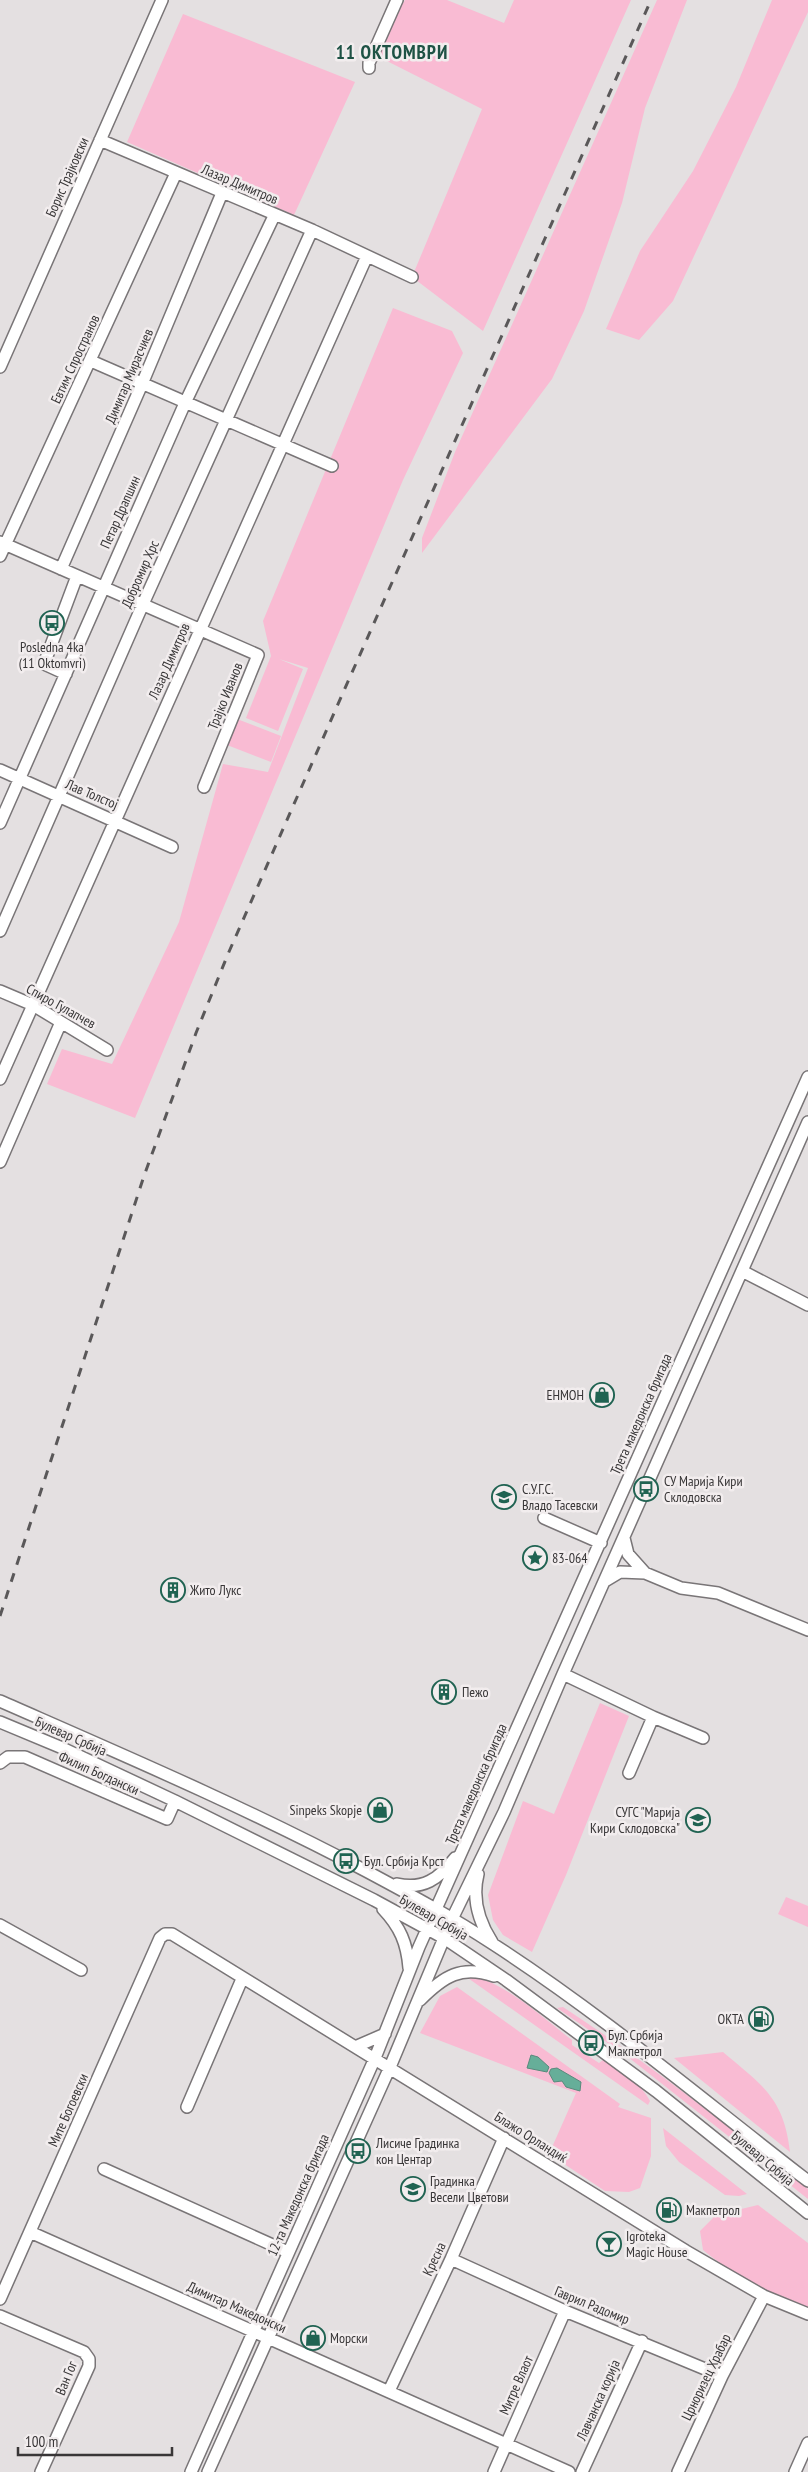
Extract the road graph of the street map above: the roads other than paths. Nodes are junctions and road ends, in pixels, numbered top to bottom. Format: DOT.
graph roads {
  1 [pos="162,0"];
  2 [pos="397,0"];
  3 [pos="369,68"];
  4 [pos="100,140"];
  5 [pos="176,173"];
  6 [pos="222,193"];
  7 [pos="274,216"];
  8 [pos="312,230"];
  9 [pos="367,256"];
  10 [pos="412,277"];
  11 [pos="91,361"];
  12 [pos="0,367"];
  13 [pos="142,384"];
  14 [pos="184,403"];
  15 [pos="226,420"];
  16 [pos="284,445"];
  17 [pos="332,466"];
  18 [pos="2,543"];
  19 [pos="0,556"];
  20 [pos="61,569"];
  21 [pos="77,576"];
  22 [pos="103,587"];
  23 [pos="143,604"];
  24 [pos="200,629"];
  25 [pos="66,674"];
  26 [pos="0,770"];
  27 [pos="20,779"];
  28 [pos="204,787"];
  29 [pos="60,797"];
  30 [pos="115,820"];
  31 [pos="0,823"];
  32 [pos="172,847"];
  33 [pos="0,931"];
  34 [pos="0,991"];
  35 [pos="33,1005"];
  36 [pos="61,1022"];
  37 [pos="107,1050"];
  38 [pos="808,1077"];
  39 [pos="0,1079"];
  40 [pos="808,1122"];
  41 [pos="0,1162"];
  42 [pos="742,1271"];
  43 [pos="808,1304"];
  44 [pos="544,1518"];
  45 [pos="624,1538"];
  46 [pos="601,1543"];
  47 [pos="645,1573"];
  48 [pos="604,1582"];
  49 [pos="808,1630"];
  50 [pos="563,1674"];
  51 [pos="0,1700"];
  52 [pos="653,1717"];
  53 [pos="0,1722"];
  54 [pos="702,1738"];
  55 [pos="3,1756"];
  56 [pos="629,1773"];
  57 [pos="175,1801"];
  58 [pos="466,1843"];
  59 [pos="484,1853"];
  60 [pos="385,1881"];
  61 [pos="374,1900"];
  62 [pos="436,1910"];
  63 [pos="452,1919"];
  64 [pos="0,1925"];
  65 [pos="427,1929"];
  66 [pos="165,1934"];
  67 [pos="444,1938"];
  68 [pos="494,1944"];
  69 [pos="81,1970"];
  70 [pos="409,1971"];
  71 [pos="242,1979"];
  72 [pos="506,1980"];
  73 [pos="417,2003"];
  74 [pos="385,2034"];
  75 [pos="355,2047"];
  76 [pos="375,2058"];
  77 [pos="390,2067"];
  78 [pos="186,2107"];
  79 [pos="504,2138"];
  80 [pos="104,2170"];
  81 [pos="808,2181"];
  82 [pos="808,2213"];
  83 [pos="30,2232"];
  84 [pos="288,2252"];
  85 [pos="451,2259"];
  86 [pos="764,2296"];
  87 [pos="0,2299"];
  88 [pos="565,2311"];
  89 [pos="808,2314"];
  90 [pos="0,2316"];
  91 [pos="254,2331"];
  92 [pos="268,2337"];
  93 [pos="642,2341"];
  94 [pos="722,2376"];
  95 [pos="389,2391"];
  96 [pos="808,2443"];
  97 [pos="506,2444"];
  98 [pos="41,2472"];
  99 [pos="191,2472"];
  100 [pos="208,2472"];
  101 [pos="494,2472"];
  102 [pos="569,2472"];
  103 [pos="582,2472"];
  104 [pos="678,2472"];
  105 [pos="795,2472"];
  1 -- 4 [label="street, Борис Трајковски"];
  2 -- 3 [label="street"];
  4 -- 5 [label="street, Лазар Димитров"];
  4 -- 12 [label="street, Борис Трајковски"];
  5 -- 6 [label="street, Лазар Димитров"];
  5 -- 11 [label="street, Евтим Спространов"];
  6 -- 7 [label="street, Лазар Димитров"];
  6 -- 13 [label="street, Димитар Мирасчиев"];
  7 -- 8 [label="street, Лазар Димитров"];
  7 -- 14 [label="street, Петар Драпшин"];
  8 -- 9 [label="street, Лазар Димитров"];
  8 -- 15 [label="street, Добромир Хрс"];
  9 -- 10 [label="street, Лазар Димитров"];
  9 -- 16 [label="street, Лазар Димитров"];
  11 -- 13 [label="street"];
  11 -- 18 [label="street, Евтим Спространов"];
  13 -- 14 [label="street"];
  13 -- 20 [label="street, Димитар Мирасчиев"];
  14 -- 15 [label="street"];
  14 -- 22 [label="street, Петар Драпшин"];
  15 -- 16 [label="street"];
  15 -- 23 [label="street, Добромир Хрс"];
  16 -- 17 [label="street"];
  16 -- 24 [label="street, Лазар Димитров"];
  18 -- 19 [label="street, Евтим Спространов"];
  18 -- 20 [label="street, Трајко Иванов"];
  20 -- 21 [label="street, Трајко Иванов"];
  21 -- 22 [label="street, Трајко Иванов"];
  21 -- 25 [label="street"];
  22 -- 23 [label="street, Трајко Иванов"];
  22 -- 25 [label="street, Петар Драпшин"];
  23 -- 24 [label="street, Трајко Иванов"];
  23 -- 29 [label="street, Добромир Хрс"];
  24 -- 28 [label="street, Трајко Иванов"];
  24 -- 30 [label="street, Лазар Димитров"];
  25 -- 27 [label="street, Петар Драпшин"];
  26 -- 27 [label="street, Лав Толстој"];
  27 -- 29 [label="street, Лав Толстој"];
  27 -- 31 [label="street, Петар Драпшин"];
  29 -- 30 [label="street, Лав Толстој"];
  29 -- 33 [label="street, Добромир Хрс"];
  30 -- 32 [label="street, Лав Толстој"];
  30 -- 35 [label="street, Лазар Димитров"];
  34 -- 35 [label="street, Спиро Гулапчев"];
  35 -- 36 [label="street, Спиро Гулапчев"];
  35 -- 39 [label="street, Лазар Димитров"];
  36 -- 37 [label="street, Спиро Гулапчев"];
  36 -- 41 [label="street"];
  38 -- 46 [label="street, Трета македонска бригада"];
  40 -- 42 [label="street"];
  42 -- 43 [label="street"];
  42 -- 45 [label="street"];
  44 -- 46 [label="street"];
  45 -- 47 [label="street"];
  45 -- 48 [label="street"];
  46 -- 58 [label="street, Трета македонска бригада"];
  47 -- 48 [label="street"];
  47 -- 49 [label="street"];
  48 -- 50 [label="street"];
  50 -- 52 [label="street"];
  50 -- 59 [label="street"];
  51 -- 60 [label="street, Булевар Србија"];
  52 -- 54 [label="street"];
  52 -- 56 [label="street"];
  53 -- 57 [label="street, Булевар Србија"];
  55 -- 57 [label="street, Филип Богдански"];
  57 -- 61 [label="street, Булевар Србија"];
  58 -- 60 [label="street"];
  58 -- 62 [label="street, Трета македонска бригада"];
  59 -- 63 [label="street"];
  59 -- 68 [label="street"];
  60 -- 62 [label="street, Булевар Србија"];
  61 -- 65 [label="street, Булевар Србија"];
  61 -- 70 [label="street"];
  62 -- 63 [label="street, Булевар Србија"];
  62 -- 65 [label="street, Трета македонска бригада"];
  63 -- 67 [label="street"];
  63 -- 68 [label="street, Булевар Србија"];
  64 -- 69 [label="street"];
  65 -- 67 [label="street, Булевар Србија"];
  65 -- 70 [label="street, 12-та Македонска бригада"];
  66 -- 71 [label="street, Блажо Орландиќ"];
  66 -- 83 [label="street, Мите Богоевски"];
  67 -- 72 [label="street, Булевар Србија"];
  67 -- 73 [label="street"];
  68 -- 81 [label="street, Булевар Србија"];
  70 -- 74 [label="street, 12-та Македонска бригада"];
  71 -- 75 [label="street, Блажо Орландиќ"];
  71 -- 78 [label="street"];
  72 -- 73 [label="street"];
  72 -- 82 [label="street, Булевар Србија"];
  73 -- 77 [label="street"];
  74 -- 75 [label="street"];
  74 -- 76 [label="street, 12-та Македонска бригада"];
  75 -- 76 [label="street, Блажо Орландиќ"];
  76 -- 77 [label="street, Блажо Орландиќ"];
  76 -- 84 [label="street, 12-та Македонска бригада"];
  77 -- 79 [label="street, Блажо Орландиќ"];
  77 -- 92 [label="street"];
  79 -- 85 [label="street, Кресна"];
  79 -- 86 [label="street, Блажо Орландиќ"];
  80 -- 84 [label="street"];
  83 -- 87 [label="street, Мите Богоевски"];
  83 -- 91 [label="street, Димитар Македонски"];
  84 -- 91 [label="street, 12-та Македонска бригада"];
  85 -- 88 [label="street, Гаврил Радомир"];
  85 -- 95 [label="street, Кресна"];
  86 -- 89 [label="street, Блажо Орландиќ"];
  86 -- 94 [label="street, Црноризец Храбар"];
  88 -- 93 [label="street, Гаврил Радомир"];
  88 -- 97 [label="street, Митре Влаот"];
  90 -- 98 [label="street, Ван Гог"];
  91 -- 92 [label="street, Димитар Македонски"];
  91 -- 99 [label="street, 12-та Македонска бригада"];
  92 -- 95 [label="street, Димитар Македонски"];
  92 -- 100 [label="street"];
  93 -- 94 [label="street, Гаврил Радомир"];
  93 -- 103 [label="street, Лавчанска корија"];
  94 -- 104 [label="street, Црноризец Храбар"];
  95 -- 97 [label="street, Димитар Македонски"];
  96 -- 105 [label="street"];
  97 -- 101 [label="street, Митре Влаот"];
  97 -- 102 [label="street, Димитар Македонски"];
}
